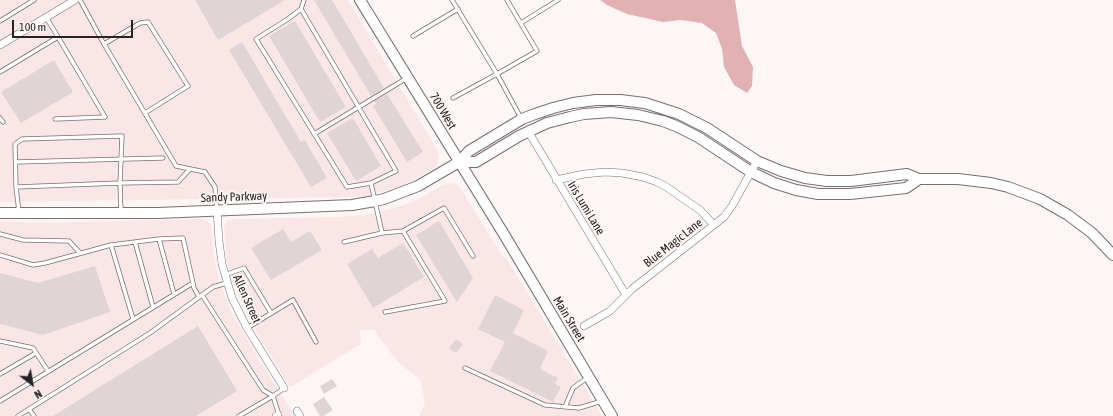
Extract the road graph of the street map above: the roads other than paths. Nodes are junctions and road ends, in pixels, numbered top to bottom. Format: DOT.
graph roads {
  1 [pos="34,0"];
  2 [pos="75,0"];
  3 [pos="80,0"];
  4 [pos="304,0"];
  5 [pos="360,0"];
  6 [pos="452,0"];
  7 [pos="507,0"];
  8 [pos="558,0"];
  9 [pos="301,9"];
  10 [pos="458,9"];
  11 [pos="46,17"];
  12 [pos="0,21"];
  13 [pos="521,23"];
  14 [pos="412,36"];
  15 [pos="58,37"];
  16 [pos="104,44"];
  17 [pos="0,45"];
  18 [pos="0,72"];
  19 [pos="497,74"];
  20 [pos="408,78"];
  21 [pos="453,98"];
  22 [pos="358,107"];
  23 [pos="145,113"];
  24 [pos="0,118"];
  25 [pos="55,119"];
  26 [pos="522,119"];
  27 [pos="3,122"];
  28 [pos="528,131"];
  29 [pos="314,134"];
  30 [pos="163,158"];
  31 [pos="121,159"];
  32 [pos="757,161"];
  33 [pos="16,162"];
  34 [pos="460,162"];
  35 [pos="190,170"];
  36 [pos="751,172"];
  37 [pos="918,179"];
  38 [pos="556,180"];
  39 [pos="120,183"];
  40 [pos="371,183"];
  41 [pos="16,187"];
  42 [pos="375,201"];
  43 [pos="217,210"];
  44 [pos="0,213"];
  45 [pos="19,213"];
  46 [pos="121,213"];
  47 [pos="714,225"];
  48 [pos="402,231"];
  49 [pos="382,233"];
  50 [pos="0,234"];
  51 [pos="505,236"];
  52 [pos="158,239"];
  53 [pos="135,242"];
  54 [pos="344,242"];
  55 [pos="111,245"];
  56 [pos="80,253"];
  57 [pos="0,255"];
  58 [pos="1113,255"];
  59 [pos="473,256"];
  60 [pos="225,275"];
  61 [pos="193,283"];
  62 [pos="227,283"];
  63 [pos="174,294"];
  64 [pos="626,295"];
  65 [pos="201,296"];
  66 [pos="153,307"];
  67 [pos="385,312"];
  68 [pos="271,313"];
  69 [pos="134,319"];
  70 [pos="584,326"];
  71 [pos="247,328"];
  72 [pos="0,341"];
  73 [pos="316,342"];
  74 [pos="36,353"];
  75 [pos="465,368"];
  76 [pos="48,371"];
  77 [pos="0,374"];
  78 [pos="588,377"];
  79 [pos="284,388"];
  80 [pos="273,396"];
  81 [pos="0,401"];
  82 [pos="603,401"];
  83 [pos="564,407"];
  84 [pos="29,409"];
  85 [pos="18,416"];
  86 [pos="34,416"];
  87 [pos="239,416"];
  88 [pos="278,416"];
  89 [pos="612,416"];
  1 -- 12 [label="lane"];
  2 -- 11 [label="street"];
  3 -- 16 [label="lane"];
  4 -- 9 [label="lane"];
  5 -- 20 [label="main road, 700 West"];
  6 -- 10 [label="lane"];
  7 -- 13 [label="lane"];
  8 -- 13 [label="lane"];
  9 -- 22 [label="lane"];
  9 -- 29 [label="lane"];
  10 -- 14 [label="lane"];
  10 -- 19 [label="lane"];
  11 -- 15 [label="lane"];
  11 -- 17 [label="street"];
  13 -- 19 [label="lane"];
  15 -- 18 [label="lane"];
  15 -- 25 [label="lane"];
  16 -- 23 [label="lane"];
  16 -- 23 [label="lane"];
  19 -- 21 [label="lane"];
  19 -- 26 [label="lane"];
  20 -- 22 [label="lane"];
  20 -- 34 [label="main road, 700 West"];
  22 -- 29 [label="lane"];
  22 -- 40 [label="lane"];
  23 -- 35 [label="lane"];
  24 -- 27 [label="lane"];
  26 -- 32 [label="main road"];
  26 -- 34 [label="main road"];
  28 -- 34 [label="main road"];
  28 -- 36 [label="main road"];
  28 -- 38 [label="street, Iris Lumi Lane"];
  29 -- 40 [label="lane"];
  30 -- 31 [label="lane"];
  31 -- 33 [label="lane"];
  31 -- 33 [label="lane"];
  31 -- 39 [label="lane"];
  32 -- 36 [label="street, Blue Magic Lane"];
  32 -- 37 [label="main road"];
  33 -- 41 [label="lane"];
  34 -- 42 [label="main road, Sandy Parkway"];
  34 -- 51 [label="main road, 700 West"];
  35 -- 39 [label="lane"];
  35 -- 43 [label="lane"];
  36 -- 37 [label="main road"];
  36 -- 47 [label="street, Blue Magic Lane"];
  37 -- 58 [label="main road"];
  38 -- 47 [label="street"];
  38 -- 64 [label="street, Iris Lumi Lane"];
  39 -- 41 [label="lane"];
  39 -- 46 [label="lane"];
  40 -- 42 [label="lane"];
  41 -- 45 [label="lane"];
  42 -- 43 [label="main road, Sandy Parkway"];
  42 -- 49 [label="lane"];
  43 -- 46 [label="main road, Sandy Parkway"];
  43 -- 60 [label="street, Allen Street"];
  44 -- 45 [label="main road, Sandy Parkway"];
  45 -- 46 [label="main road, Sandy Parkway"];
  47 -- 64 [label="street, Blue Magic Lane"];
  48 -- 49 [label="lane"];
  48 -- 59 [label="lane"];
  48 -- 67 [label="lane"];
  49 -- 54 [label="lane"];
  50 -- 56 [label="lane"];
  51 -- 78 [label="main road, Main Street"];
  52 -- 53 [label="lane"];
  52 -- 61 [label="lane"];
  52 -- 63 [label="lane"];
  53 -- 55 [label="lane"];
  53 -- 66 [label="lane"];
  55 -- 56 [label="lane"];
  55 -- 69 [label="lane"];
  56 -- 57 [label="lane"];
  60 -- 62 [label="street, Allen Street"];
  60 -- 68 [label="lane"];
  61 -- 63 [label="lane"];
  61 -- 65 [label="lane"];
  62 -- 65 [label="lane"];
  62 -- 71 [label="street, Allen Street"];
  63 -- 66 [label="lane"];
  64 -- 70 [label="street, Blue Magic Lane"];
  65 -- 80 [label="lane"];
  65 -- 84 [label="lane"];
  66 -- 69 [label="lane"];
  68 -- 71 [label="lane"];
  68 -- 73 [label="lane"];
  69 -- 76 [label="lane"];
  71 -- 79 [label="street, Allen Street"];
  72 -- 74 [label="lane"];
  74 -- 76 [label="lane"];
  74 -- 77 [label="lane"];
  75 -- 83 [label="lane"];
  76 -- 81 [label="lane"];
  78 -- 82 [label="main road, Main Street"];
  78 -- 83 [label="lane"];
  79 -- 80 [label="lane"];
  80 -- 87 [label="lane"];
  80 -- 88 [label="lane"];
  82 -- 83 [label="lane"];
  82 -- 89 [label="main road, Main Street"];
  84 -- 85 [label="lane"];
  84 -- 86 [label="lane"];
}
